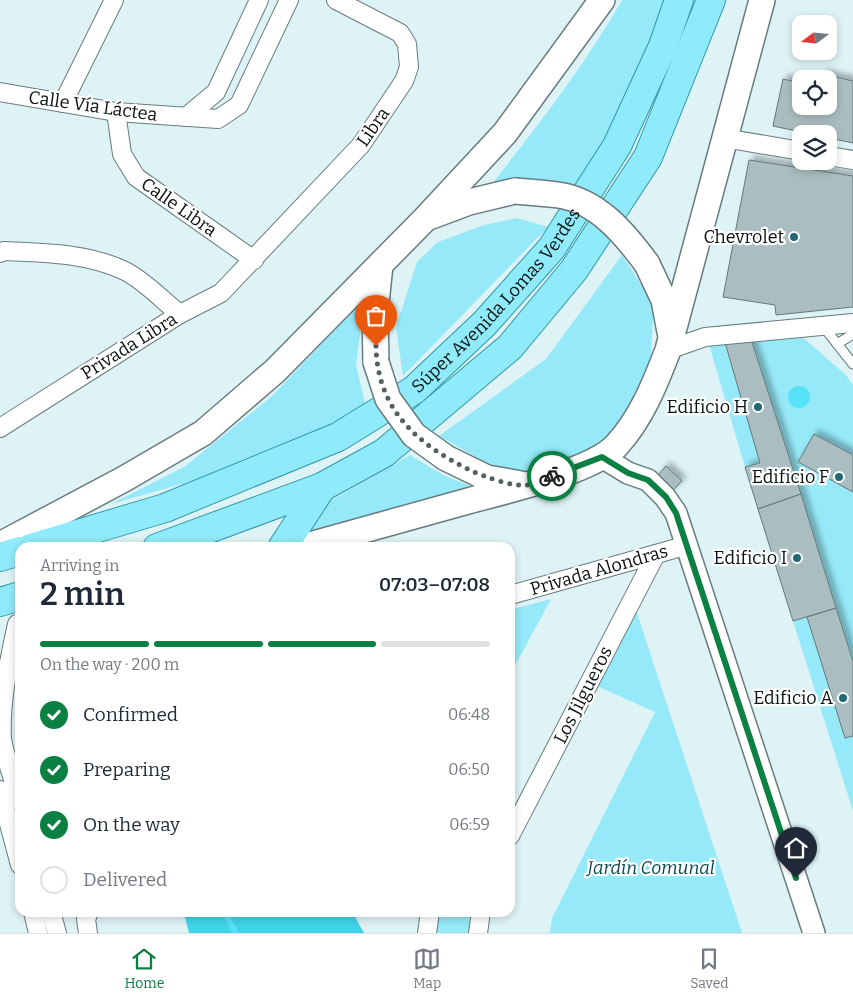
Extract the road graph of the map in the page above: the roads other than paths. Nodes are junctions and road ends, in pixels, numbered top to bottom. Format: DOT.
graph roads {
  1 [pos="114,0"];
  2 [pos="259,0"];
  3 [pos="289,0"];
  4 [pos="336,0"];
  5 [pos="602,0"];
  6 [pos="679,0"];
  7 [pos="712,0"];
  8 [pos="762,0"];
  9 [pos="0,92"];
  10 [pos="63,103"];
  11 [pos="116,112"];
  12 [pos="186,117"];
  13 [pos="724,138"];
  14 [pos="792,149"];
  15 [pos="837,157"];
  16 [pos="853,160"];
  17 [pos="425,219"];
  18 [pos="0,253"];
  19 [pos="254,260"];
  20 [pos="380,265"];
  21 [pos="180,314"];
  22 [pos="853,322"];
  23 [pos="823,326"];
  24 [pos="853,334"];
  25 [pos="837,344"];
  26 [pos="670,345"];
  27 [pos="853,364"];
  28 [pos="0,428"];
  29 [pos="609,452"];
  30 [pos="526,485"];
  31 [pos="322,487"];
  32 [pos="51,542"];
  33 [pos="173,542"];
  34 [pos="286,542"];
  35 [pos="321,542"];
  36 [pos="688,544"];
  37 [pos="0,545"];
  38 [pos="15,552"];
  39 [pos="656,554"];
  40 [pos="0,557"];
  41 [pos="515,594"];
  42 [pos="15,598"];
  43 [pos="0,602"];
  44 [pos="15,625"];
  45 [pos="0,630"];
  46 [pos="15,638"];
  47 [pos="1,739"];
  48 [pos="4,785"];
  49 [pos="15,797"];
  50 [pos="515,826"];
  51 [pos="15,840"];
  52 [pos="34,917"];
  53 [pos="52,917"];
  54 [pos="87,917"];
  55 [pos="429,917"];
  56 [pos="480,917"];
  57 [pos="38,933"];
  58 [pos="57,933"];
  59 [pos="88,933"];
  60 [pos="427,933"];
  61 [pos="478,933"];
  62 [pos="814,933"];
  1 -- 10 [label="street"];
  2 -- 12 [label="street"];
  3 -- 12 [label="street, Calle Vía Láctea"];
  4 -- 19 [label="street, Libra"];
  5 -- 17 [label="main road"];
  6 -- 32 [label="main road, Súper Avenida Lomas Verdes"];
  7 -- 31 [label="main road, Súper Avenida Lomas Verdes"];
  8 -- 13 [label="main road"];
  9 -- 10 [label="street, Calle Vía Láctea"];
  10 -- 11 [label="street, Calle Vía Láctea"];
  11 -- 12 [label="street, Calle Vía Láctea"];
  11 -- 19 [label="street, Calle Libra"];
  13 -- 14 [label="street"];
  13 -- 26 [label="main road"];
  15 -- 16 [label="street"];
  17 -- 20 [label="main road"];
  17 -- 26 [label="main road, bridge"];
  18 -- 21 [label="street"];
  19 -- 21 [label="street, Privada Libra"];
  20 -- 30 [label="main road, bridge"];
  20 -- 37 [label="main road"];
  21 -- 28 [label="street, Privada Libra"];
  22 -- 23 [label="street"];
  23 -- 25 [label="lane"];
  23 -- 26 [label="street"];
  24 -- 25 [label="lane"];
  25 -- 27 [label="lane"];
  26 -- 29 [label="main road"];
  29 -- 30 [label="main road"];
  29 -- 36 [label="street"];
  30 -- 35 [label="main road"];
  31 -- 33 [label="main road, Súper Avenida Lomas Verdes"];
  31 -- 34 [label="main road"];
  36 -- 39 [label="street, Privada Alondras"];
  36 -- 62 [label="street"];
  38 -- 40 [label="main road"];
  39 -- 41 [label="street, Privada Alondras"];
  39 -- 50 [label="street, Los Jilgueros"];
  42 -- 43 [label="main road"];
  44 -- 45 [label="street"];
  46 -- 47 [label="street"];
  47 -- 48 [label="street"];
  48 -- 49 [label="street"];
  48 -- 51 [label="street"];
  52 -- 57 [label="street"];
  53 -- 58 [label="street"];
  54 -- 59 [label="street"];
  55 -- 60 [label="street"];
  56 -- 61 [label="street"];
}
